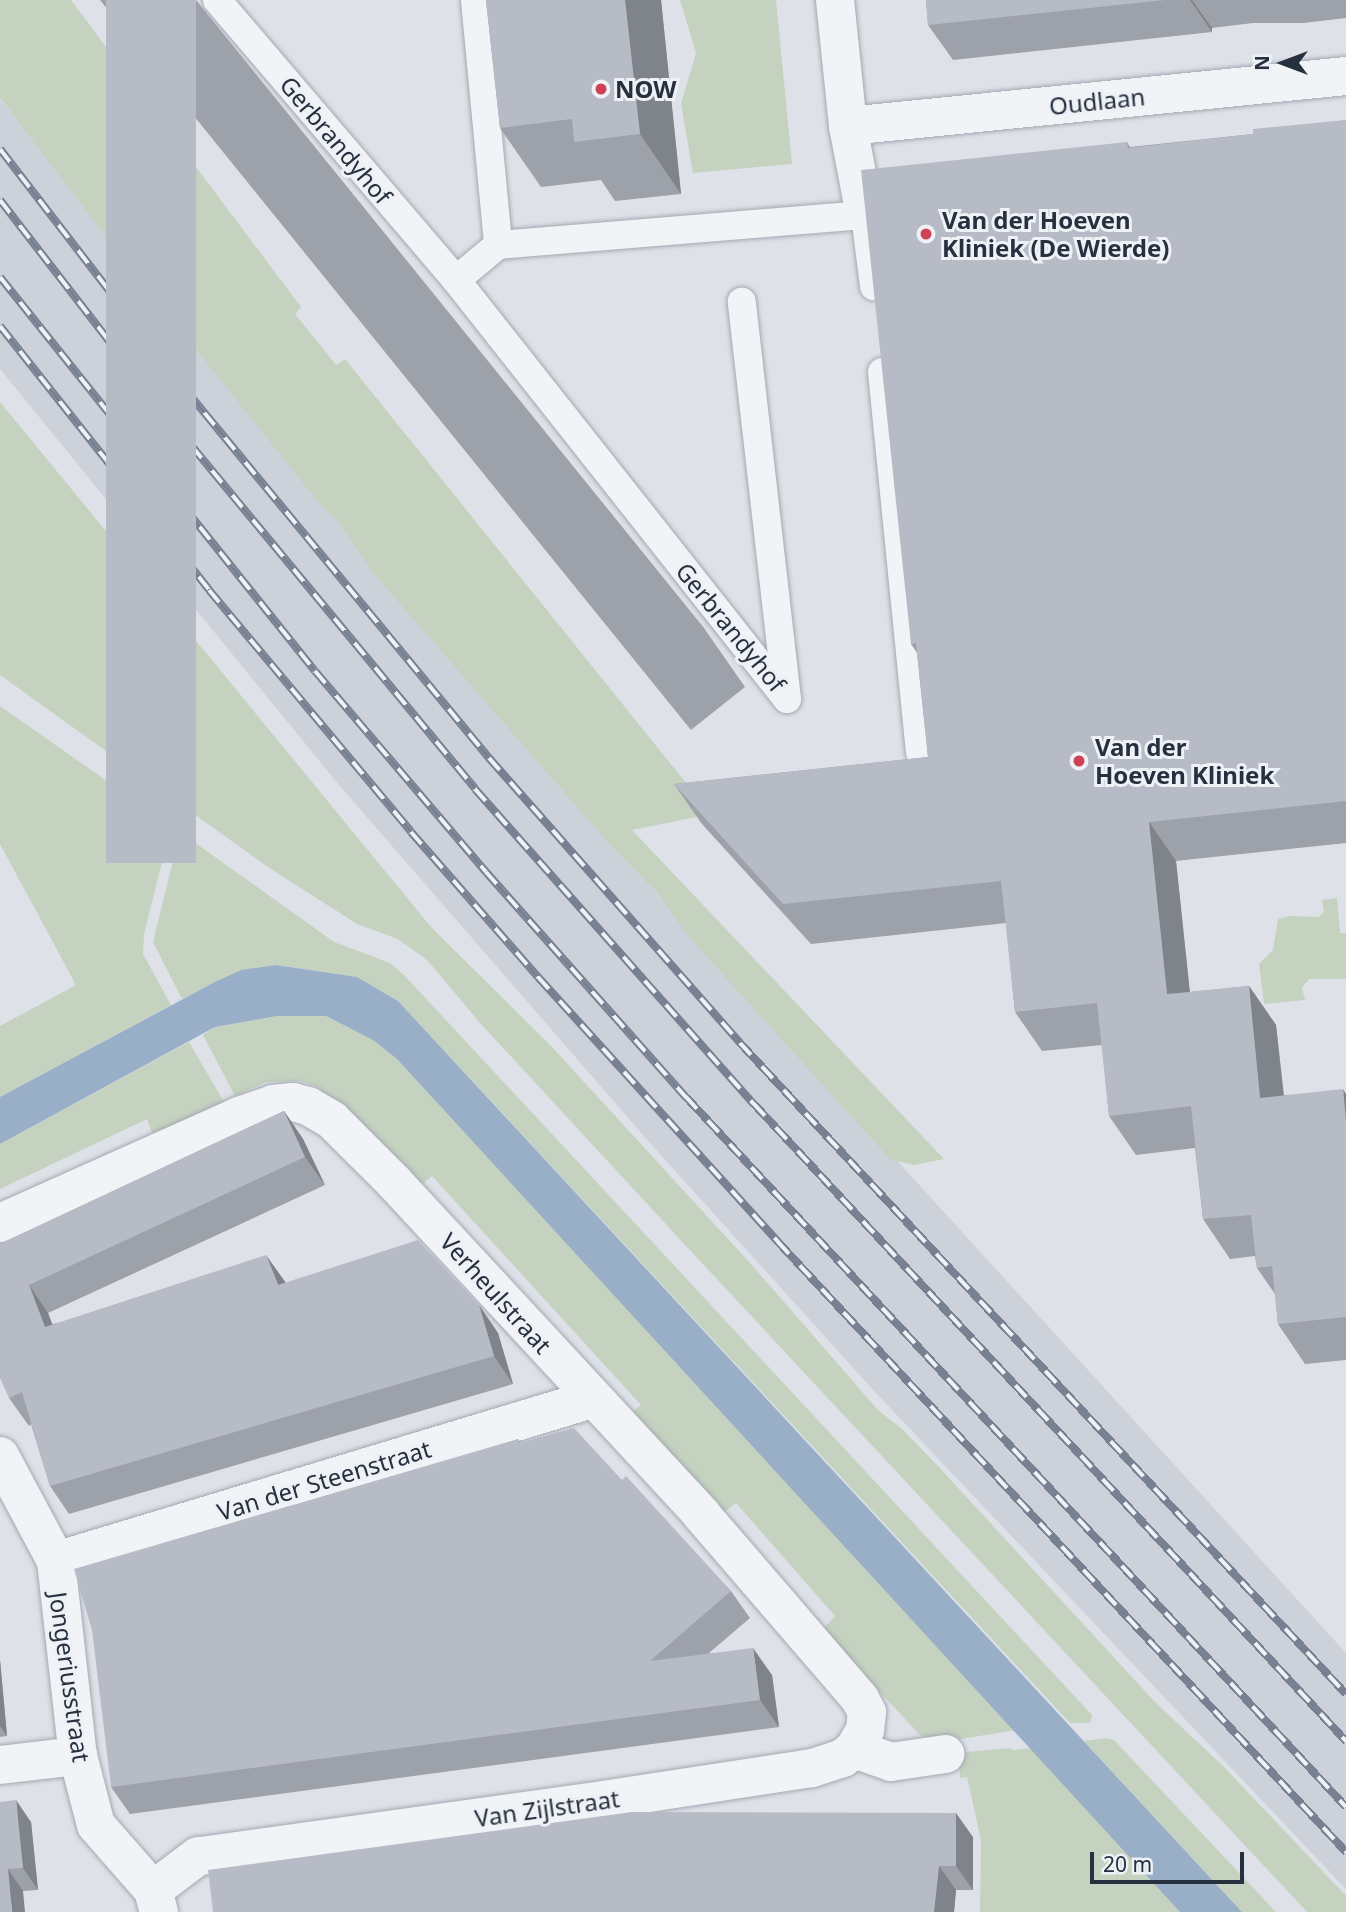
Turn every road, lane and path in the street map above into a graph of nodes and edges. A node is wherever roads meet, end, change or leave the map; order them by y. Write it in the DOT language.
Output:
graph roads {
  1 [pos="217,0"];
  2 [pos="475,0"];
  3 [pos="835,0"];
  4 [pos="1346,76"];
  5 [pos="848,126"];
  6 [pos="865,215"];
  7 [pos="498,245"];
  8 [pos="456,280"];
  9 [pos="742,302"];
  10 [pos="920,752"];
  11 [pos="0,1223"];
  12 [pos="592,1399"];
  13 [pos="0,1457"];
  14 [pos="56,1561"];
  15 [pos="854,1749"];
  16 [pos="945,1754"];
  17 [pos="78,1756"];
  18 [pos="0,1765"];
  19 [pos="156,1901"];
  1 -- 8 [label="lane, Gerbrandyhof"];
  2 -- 7 [label="lane"];
  3 -- 5 [label="street"];
  4 -- 5 [label="street, Oudlaan"];
  5 -- 6 [label="street"];
  6 -- 7 [label="lane"];
  6 -- 10 [label="lane"];
  7 -- 8 [label="lane"];
  8 -- 9 [label="lane, Gerbrandyhof"];
  11 -- 12 [label="street, Verheulstraat"];
  12 -- 14 [label="street, Van der Steenstraat"];
  12 -- 15 [label="street, Verheulstraat"];
  13 -- 14 [label="street, Jongeriusstraat"];
  14 -- 17 [label="street, Jongeriusstraat"];
  15 -- 16 [label="street"];
  15 -- 19 [label="street, Van Zijlstraat"];
  17 -- 18 [label="street"];
  17 -- 19 [label="street, Jongeriusstraat"];
}
